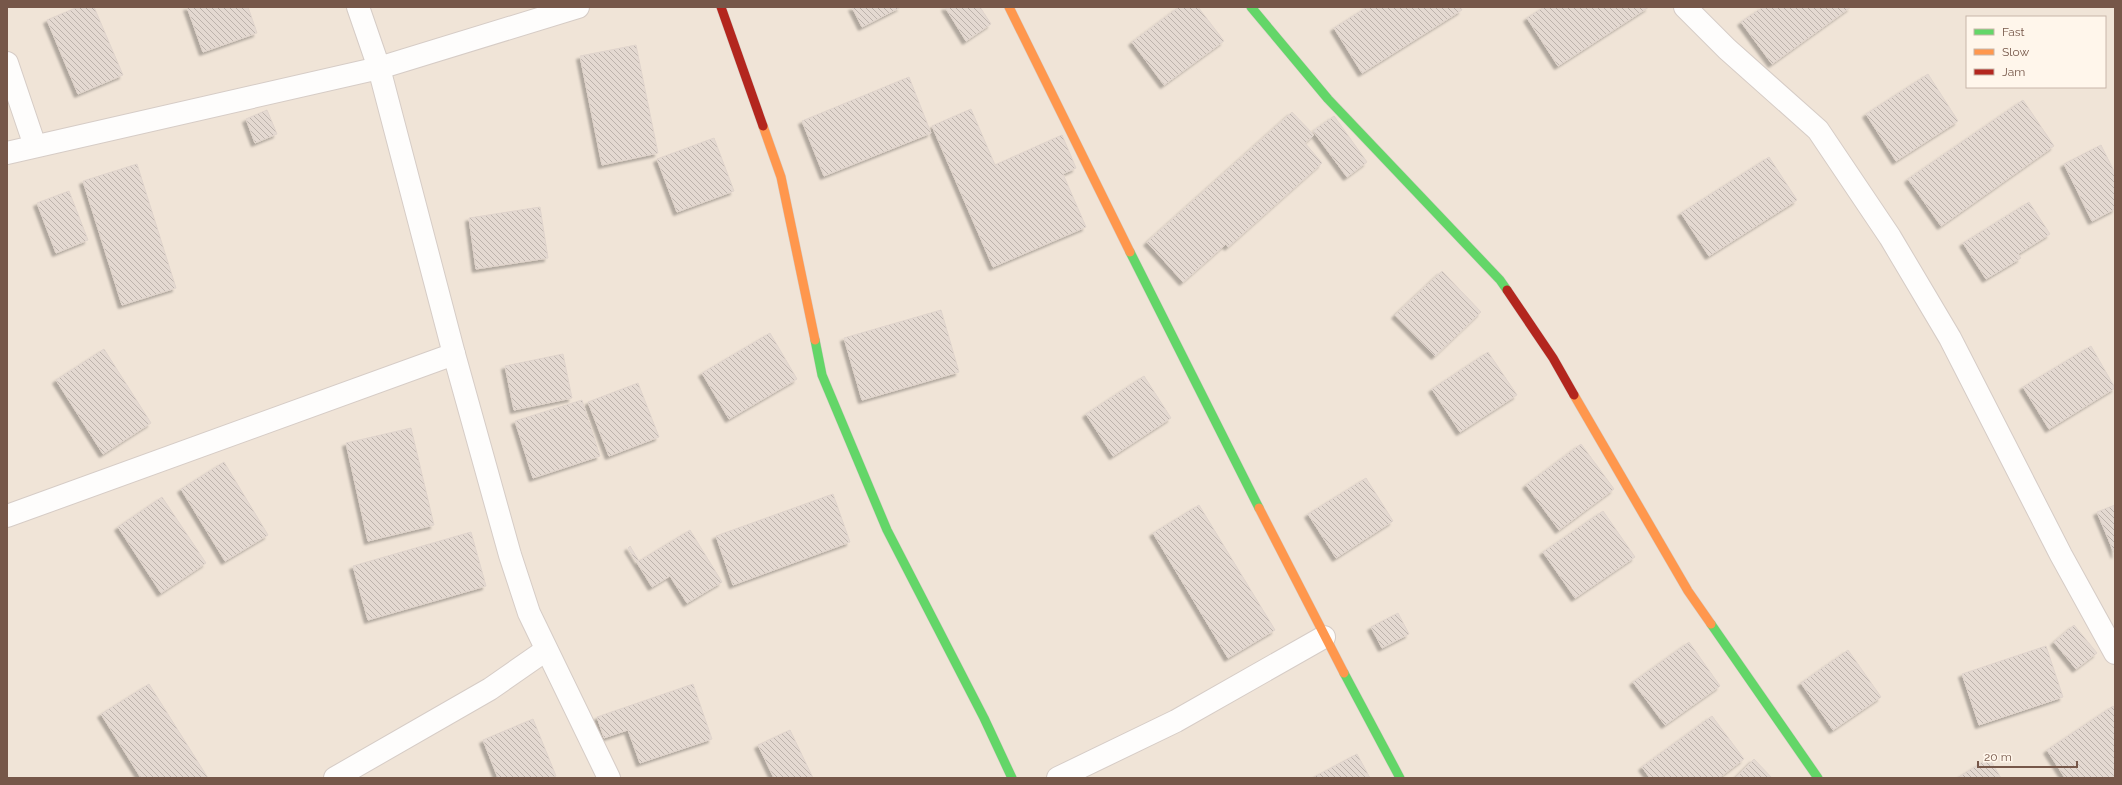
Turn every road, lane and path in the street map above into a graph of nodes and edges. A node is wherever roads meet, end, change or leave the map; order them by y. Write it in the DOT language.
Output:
graph roads {
  1 [pos="358,7"];
  2 [pos="578,7"];
  3 [pos="721,7"];
  4 [pos="1009,7"];
  5 [pos="1251,7"];
  6 [pos="1686,7"];
  7 [pos="7,63"];
  8 [pos="379,68"];
  9 [pos="35,146"];
  10 [pos="7,153"];
  11 [pos="454,354"];
  12 [pos="7,516"];
  13 [pos="1324,637"];
  14 [pos="546,650"];
  15 [pos="2115,653"];
  16 [pos="335,778"];
  17 [pos="609,778"];
  18 [pos="1012,778"];
  19 [pos="1058,778"];
  20 [pos="1400,778"];
  21 [pos="1818,778"];
  1 -- 8 [label="street"];
  2 -- 8 [label="street"];
  3 -- 18 [label="street"];
  4 -- 13 [label="street"];
  5 -- 21 [label="street"];
  6 -- 15 [label="street"];
  7 -- 9 [label="street"];
  8 -- 9 [label="street"];
  8 -- 11 [label="street"];
  9 -- 10 [label="street"];
  11 -- 12 [label="street"];
  11 -- 14 [label="street"];
  13 -- 19 [label="street"];
  13 -- 20 [label="street"];
  14 -- 16 [label="street"];
  14 -- 17 [label="street"];
}
